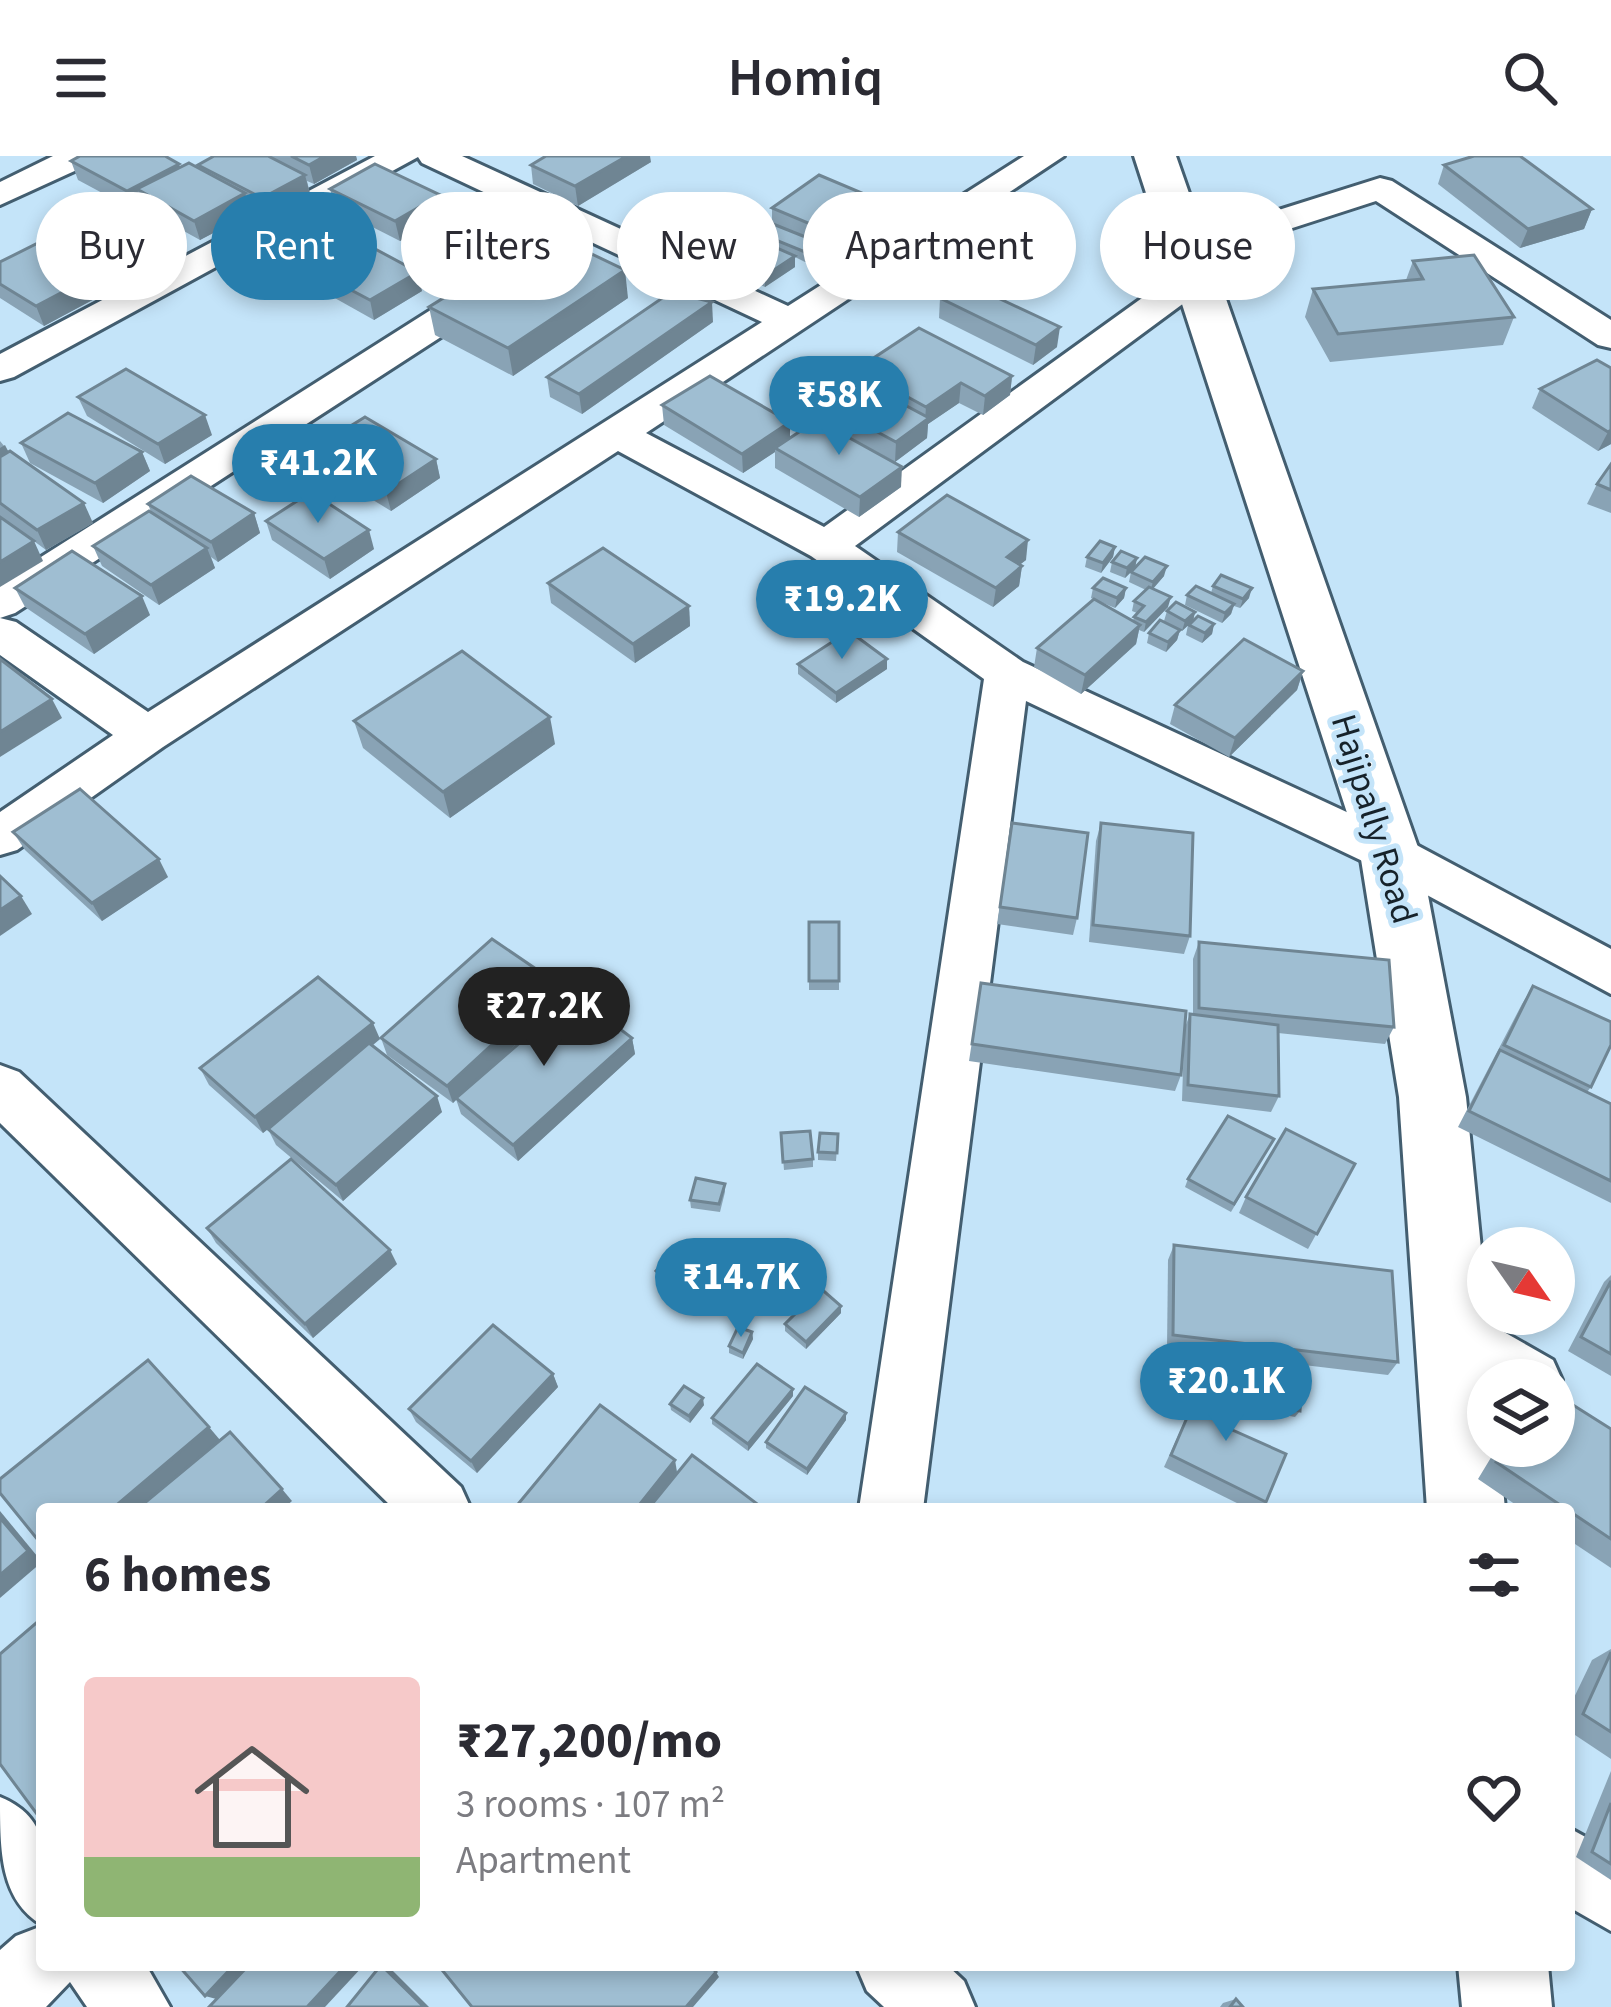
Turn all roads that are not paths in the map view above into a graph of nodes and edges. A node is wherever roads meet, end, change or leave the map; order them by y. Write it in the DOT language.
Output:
graph roads {
  1 [pos="80,156"];
  2 [pos="401,156"];
  3 [pos="434,156"];
  4 [pos="1047,156"];
  5 [pos="1155,156"];
  6 [pos="511,192"];
  7 [pos="1167,192"];
  8 [pos="0,195"];
  9 [pos="1295,222"];
  10 [pos="593,230"];
  11 [pos="472,300"];
  12 [pos="1144,300"];
  13 [pos="1202,300"];
  14 [pos="792,322"];
  15 [pos="1603,324"];
  16 [pos="0,370"];
  17 [pos="619,435"];
  18 [pos="826,546"];
  19 [pos="0,603"];
  20 [pos="0,633"];
  21 [pos="1007,673"];
  22 [pos="147,735"];
  23 [pos="0,837"];
  24 [pos="1390,853"];
  25 [pos="1611,973"];
  26 [pos="0,1088"];
  27 [pos="1453,1330"];
  28 [pos="1498,1359"];
  29 [pos="429,1503"];
  30 [pos="892,1503"];
  31 [pos="1466,1503"];
  32 [pos="0,1832"];
  33 [pos="1575,1868"];
  34 [pos="36,1881"];
  35 [pos="1611,1895"];
  36 [pos="36,1966"];
  37 [pos="105,1971"];
  38 [pos="899,1971"];
  39 [pos="1504,1971"];
  40 [pos="0,1998"];
  41 [pos="133,2007"];
  42 [pos="938,2007"];
  43 [pos="1507,2007"];
  1 -- 8 [label="street"];
  2 -- 16 [label="street"];
  3 -- 6 [label="street"];
  4 -- 14 [label="street"];
  5 -- 7 [label="street, Hajipally Road"];
  9 -- 15 [label="street"];
  10 -- 14 [label="street"];
  11 -- 19 [label="street"];
  12 -- 18 [label="street"];
  13 -- 24 [label="street, Hajipally Road"];
  14 -- 17 [label="street"];
  17 -- 18 [label="street"];
  17 -- 22 [label="street"];
  18 -- 21 [label="street"];
  20 -- 22 [label="street"];
  21 -- 24 [label="street"];
  21 -- 30 [label="street"];
  22 -- 23 [label="street"];
  24 -- 25 [label="street"];
  24 -- 27 [label="street, Hajipally Road"];
  26 -- 29 [label="street"];
  27 -- 28 [label="street"];
  27 -- 31 [label="street, Hajipally Road"];
  32 -- 34 [label="street"];
  33 -- 35 [label="street"];
  36 -- 40 [label="street"];
  37 -- 41 [label="street"];
  38 -- 42 [label="street"];
  39 -- 43 [label="street"];
}
